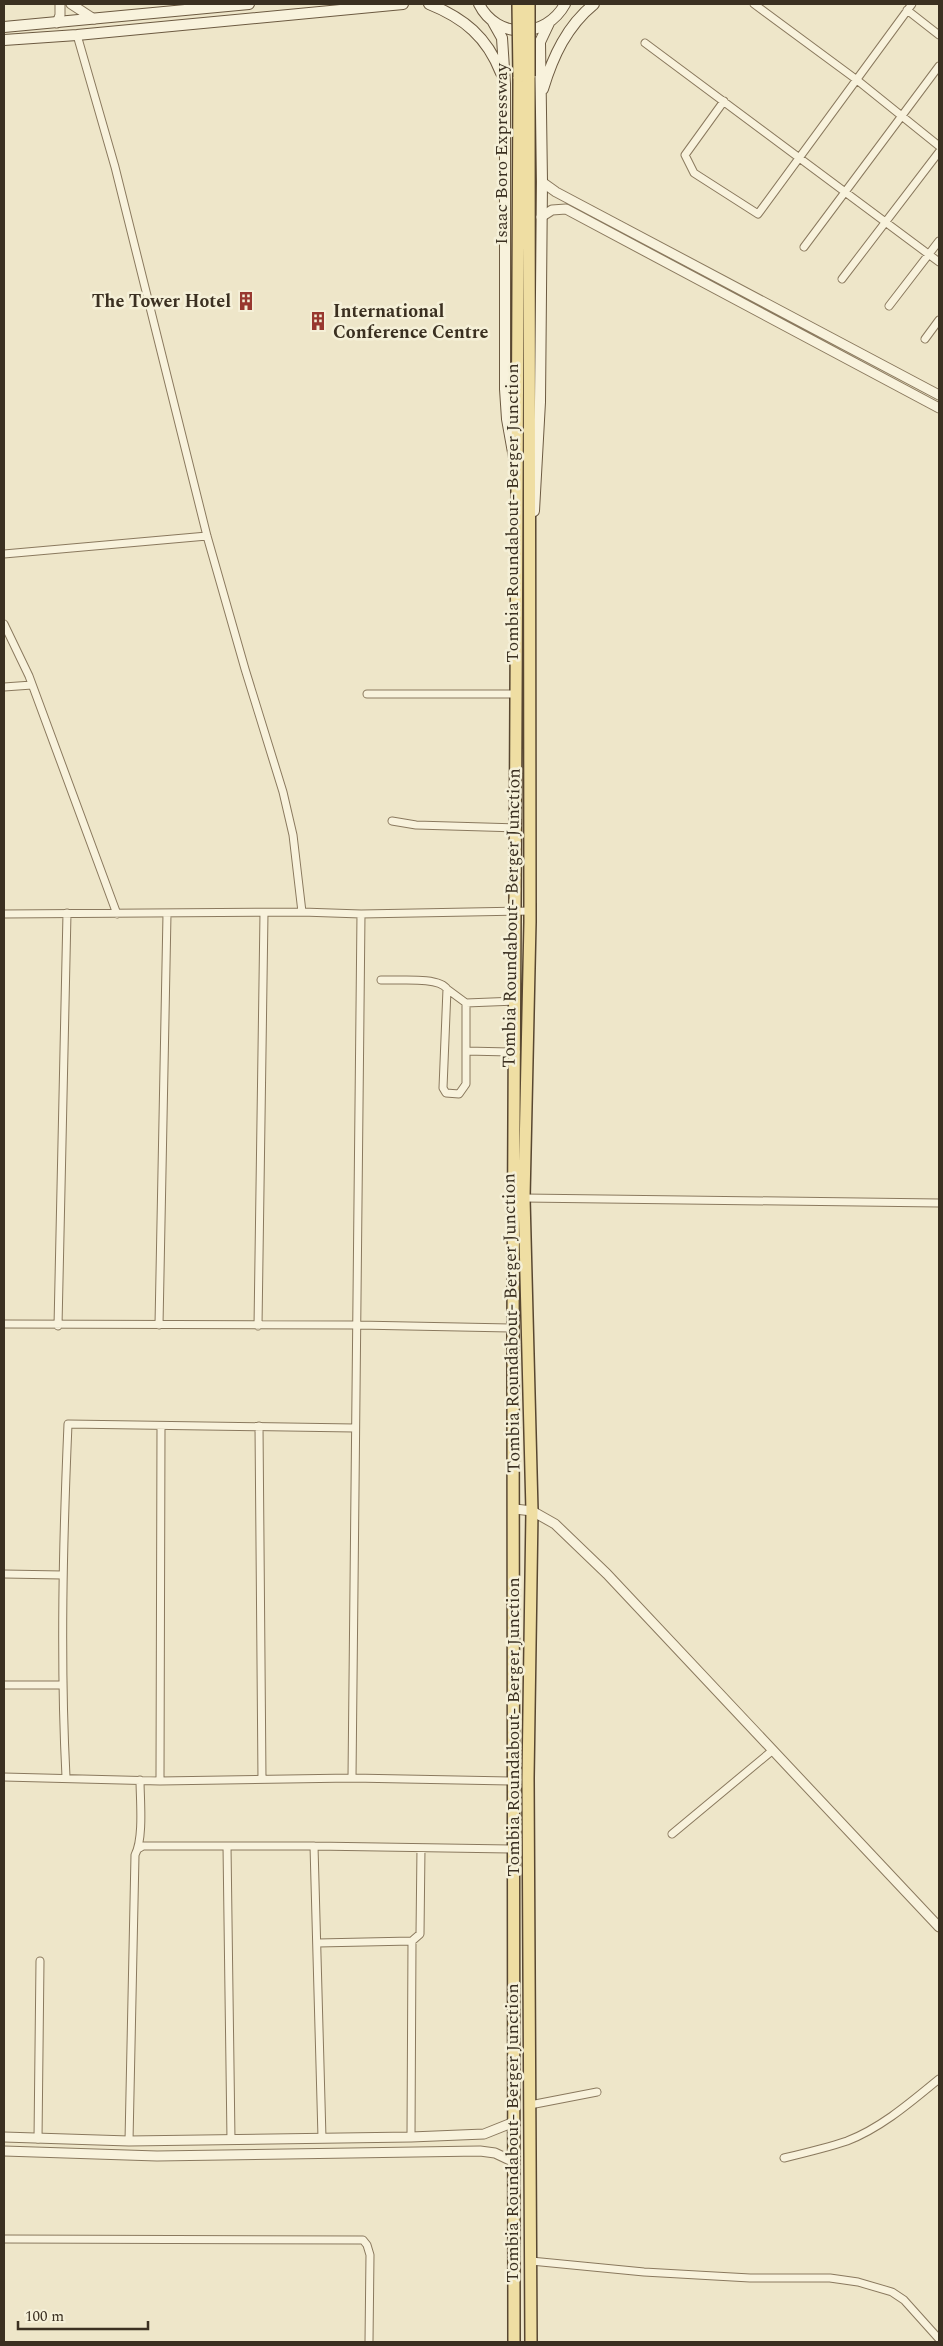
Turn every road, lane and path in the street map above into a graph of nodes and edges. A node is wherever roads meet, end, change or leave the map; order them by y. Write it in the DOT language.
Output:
graph roads {
  1 [pos="60,4"];
  2 [pos="72,4"];
  3 [pos="249,4"];
  4 [pos="403,4"];
  5 [pos="429,4"];
  6 [pos="470,4"];
  7 [pos="518,4"];
  8 [pos="529,4"];
  9 [pos="564,4"];
  10 [pos="594,4"];
  11 [pos="754,4"];
  12 [pos="912,4"];
  13 [pos="204,6"];
  14 [pos="481,8"];
  15 [pos="908,10"];
  16 [pos="94,19"];
  17 [pos="493,22"];
  18 [pos="57,23"];
  19 [pos="550,23"];
  20 [pos="4,27"];
  21 [pos="77,35"];
  22 [pos="939,35"];
  23 [pos="4,40"];
  24 [pos="645,43"];
  25 [pos="939,66"];
  26 [pos="524,77"];
  27 [pos="857,80"];
  28 [pos="505,84"];
  29 [pos="540,100"];
  30 [pos="724,101"];
  31 [pos="901,117"];
  32 [pos="939,146"];
  33 [pos="939,152"];
  34 [pos="800,157"];
  35 [pos="542,182"];
  36 [pos="845,192"];
  37 [pos="540,217"];
  38 [pos="886,222"];
  39 [pos="939,241"];
  40 [pos="804,247"];
  41 [pos="929,255"];
  42 [pos="939,262"];
  43 [pos="842,279"];
  44 [pos="523,304"];
  45 [pos="889,306"];
  46 [pos="939,320"];
  47 [pos="925,339"];
  48 [pos="939,395"];
  49 [pos="939,408"];
  50 [pos="517,467"];
  51 [pos="529,528"];
  52 [pos="207,536"];
  53 [pos="4,554"];
  54 [pos="4,624"];
  55 [pos="32,685"];
  56 [pos="4,687"];
  57 [pos="367,694"];
  58 [pos="516,694"];
  59 [pos="392,821"];
  60 [pos="515,828"];
  61 [pos="515,910"];
  62 [pos="302,912"];
  63 [pos="530,912"];
  64 [pos="67,913"];
  65 [pos="264,913"];
  66 [pos="4,914"];
  67 [pos="117,914"];
  68 [pos="167,914"];
  69 [pos="361,914"];
  70 [pos="380,980"];
  71 [pos="447,989"];
  72 [pos="515,1001"];
  73 [pos="466,1003"];
  74 [pos="466,1051"];
  75 [pos="516,1052"];
  76 [pos="524,1198"];
  77 [pos="939,1203"];
  78 [pos="4,1324"];
  79 [pos="159,1325"];
  80 [pos="358,1325"];
  81 [pos="58,1326"];
  82 [pos="258,1326"];
  83 [pos="513,1328"];
  84 [pos="259,1426"];
  85 [pos="161,1427"];
  86 [pos="354,1428"];
  87 [pos="514,1509"];
  88 [pos="532,1511"];
  89 [pos="4,1574"];
  90 [pos="62,1574"];
  91 [pos="4,1685"];
  92 [pos="62,1685"];
  93 [pos="773,1750"];
  94 [pos="4,1777"];
  95 [pos="66,1778"];
  96 [pos="352,1778"];
  97 [pos="262,1779"];
  98 [pos="140,1780"];
  99 [pos="514,1780"];
  100 [pos="160,1781"];
  101 [pos="672,1834"];
  102 [pos="227,1846"];
  103 [pos="314,1846"];
  104 [pos="421,1848"];
  105 [pos="138,1849"];
  106 [pos="513,1849"];
  107 [pos="939,1928"];
  108 [pos="412,1941"];
  109 [pos="318,1943"];
  110 [pos="40,1961"];
  111 [pos="939,2080"];
  112 [pos="597,2092"];
  113 [pos="530,2105"];
  114 [pos="514,2122"];
  115 [pos="4,2137"];
  116 [pos="411,2137"];
  117 [pos="322,2138"];
  118 [pos="38,2139"];
  119 [pos="231,2140"];
  120 [pos="129,2141"];
  121 [pos="174,2141"];
  122 [pos="4,2151"];
  123 [pos="174,2155"];
  124 [pos="784,2158"];
  125 [pos="514,2162"];
  126 [pos="4,2239"];
  127 [pos="531,2261"];
  128 [pos="939,2339"];
  129 [pos="369,2342"];
  130 [pos="514,2342"];
  131 [pos="531,2342"];
  1 -- 18 [label="street"];
  2 -- 16 [label="street"];
  3 -- 13 [label="main road"];
  4 -- 21 [label="main road"];
  5 -- 28 [label="main road"];
  6 -- 14 [label="main road"];
  7 -- 26 [label="main road, Isaac Boro Expressway, bridge"];
  8 -- 26 [label="main road, Isaac Boro Expressway, bridge"];
  9 -- 19 [label="main road"];
  10 -- 29 [label="main road"];
  11 -- 27 [label="street"];
  12 -- 15 [label="street"];
  13 -- 16 [label="main road"];
  14 -- 17 [label="main road"];
  15 -- 22 [label="street"];
  15 -- 27 [label="street"];
  16 -- 18 [label="main road"];
  17 -- 19 [label="main road"];
  17 -- 28 [label="main road"];
  18 -- 20 [label="main road"];
  19 -- 29 [label="main road"];
  21 -- 23 [label="main road"];
  21 -- 52 [label="street"];
  24 -- 30 [label="street"];
  25 -- 31 [label="street"];
  26 -- 44 [label="main road, Isaac Boro Expressway"];
  27 -- 31 [label="street"];
  27 -- 34 [label="street"];
  28 -- 50 [label="main road"];
  29 -- 35 [label="main road"];
  30 -- 34 [label="street"];
  30 -- 34 [label="street"];
  31 -- 32 [label="street"];
  31 -- 36 [label="street"];
  33 -- 38 [label="street"];
  34 -- 36 [label="street"];
  35 -- 37 [label="main road"];
  35 -- 48 [label="street"];
  36 -- 38 [label="street"];
  36 -- 40 [label="street"];
  37 -- 49 [label="street"];
  37 -- 51 [label="main road"];
  38 -- 41 [label="street"];
  38 -- 43 [label="street"];
  39 -- 41 [label="street"];
  41 -- 42 [label="street"];
  41 -- 45 [label="street"];
  44 -- 50 [label="main road, Tombia Roundabout- Berger Junction"];
  44 -- 51 [label="main road, Tombia Roundabout- Berger Junction"];
  46 -- 47 [label="street"];
  50 -- 58 [label="main road, Tombia Roundabout- Berger Junction"];
  51 -- 63 [label="main road, Tombia Roundabout- Berger Junction"];
  52 -- 53 [label="street"];
  52 -- 62 [label="street"];
  54 -- 55 [label="street"];
  55 -- 56 [label="street"];
  55 -- 67 [label="street"];
  57 -- 58 [label="street"];
  58 -- 60 [label="main road, Tombia Roundabout- Berger Junction"];
  59 -- 60 [label="street"];
  60 -- 61 [label="main road, Tombia Roundabout- Berger Junction"];
  61 -- 63 [label="street"];
  61 -- 69 [label="street"];
  61 -- 72 [label="main road, Tombia Roundabout- Berger Junction"];
  62 -- 65 [label="street"];
  62 -- 69 [label="street"];
  63 -- 76 [label="main road, Tombia Roundabout- Berger Junction"];
  64 -- 66 [label="street"];
  64 -- 67 [label="street"];
  64 -- 81 [label="street"];
  65 -- 68 [label="street"];
  65 -- 82 [label="street"];
  67 -- 68 [label="street"];
  68 -- 79 [label="street"];
  69 -- 80 [label="street"];
  70 -- 71 [label="street"];
  71 -- 73 [label="street"];
  71 -- 74 [label="street"];
  72 -- 73 [label="street"];
  72 -- 75 [label="main road, Tombia Roundabout- Berger Junction"];
  73 -- 74 [label="street"];
  74 -- 75 [label="street"];
  75 -- 83 [label="main road, Tombia Roundabout- Berger Junction"];
  76 -- 77 [label="street"];
  76 -- 88 [label="main road, Tombia Roundabout- Berger Junction"];
  78 -- 81 [label="street"];
  79 -- 81 [label="street"];
  79 -- 82 [label="street"];
  80 -- 82 [label="street"];
  80 -- 83 [label="street"];
  80 -- 86 [label="street"];
  83 -- 87 [label="main road, Tombia Roundabout- Berger Junction"];
  84 -- 85 [label="street"];
  84 -- 86 [label="street"];
  84 -- 97 [label="street"];
  85 -- 90 [label="street"];
  85 -- 100 [label="street"];
  86 -- 96 [label="street"];
  87 -- 88 [label="street"];
  87 -- 99 [label="main road, Tombia Roundabout- Berger Junction"];
  88 -- 93 [label="street"];
  88 -- 113 [label="main road, Tombia Roundabout- Berger Junction"];
  89 -- 90 [label="street"];
  90 -- 92 [label="street"];
  91 -- 92 [label="street"];
  92 -- 95 [label="street"];
  93 -- 101 [label="street"];
  93 -- 107 [label="street"];
  94 -- 95 [label="street"];
  95 -- 98 [label="street"];
  96 -- 97 [label="street"];
  96 -- 99 [label="street"];
  97 -- 100 [label="street"];
  98 -- 100 [label="street"];
  98 -- 105 [label="street"];
  99 -- 106 [label="main road, Tombia Roundabout- Berger Junction"];
  102 -- 103 [label="street"];
  102 -- 105 [label="street"];
  102 -- 119 [label="street"];
  103 -- 104 [label="street"];
  103 -- 109 [label="street"];
  104 -- 106 [label="street"];
  104 -- 108 [label="street"];
  105 -- 120 [label="street"];
  106 -- 114 [label="main road, Tombia Roundabout- Berger Junction"];
  108 -- 109 [label="street"];
  108 -- 116 [label="street"];
  109 -- 117 [label="street"];
  110 -- 118 [label="street"];
  111 -- 124 [label="street"];
  112 -- 113 [label="street"];
  113 -- 127 [label="main road, Tombia Roundabout- Berger Junction"];
  114 -- 116 [label="street"];
  114 -- 125 [label="main road, Tombia Roundabout- Berger Junction"];
  115 -- 118 [label="street"];
  116 -- 117 [label="street"];
  117 -- 119 [label="street"];
  118 -- 120 [label="street"];
  119 -- 121 [label="street"];
  120 -- 121 [label="street"];
  121 -- 123 [label="street"];
  122 -- 123 [label="street"];
  123 -- 125 [label="street"];
  125 -- 130 [label="main road, Tombia Roundabout- Berger Junction"];
  126 -- 129 [label="street"];
  127 -- 128 [label="street"];
  127 -- 131 [label="main road, Tombia Roundabout- Berger Junction"];
}
